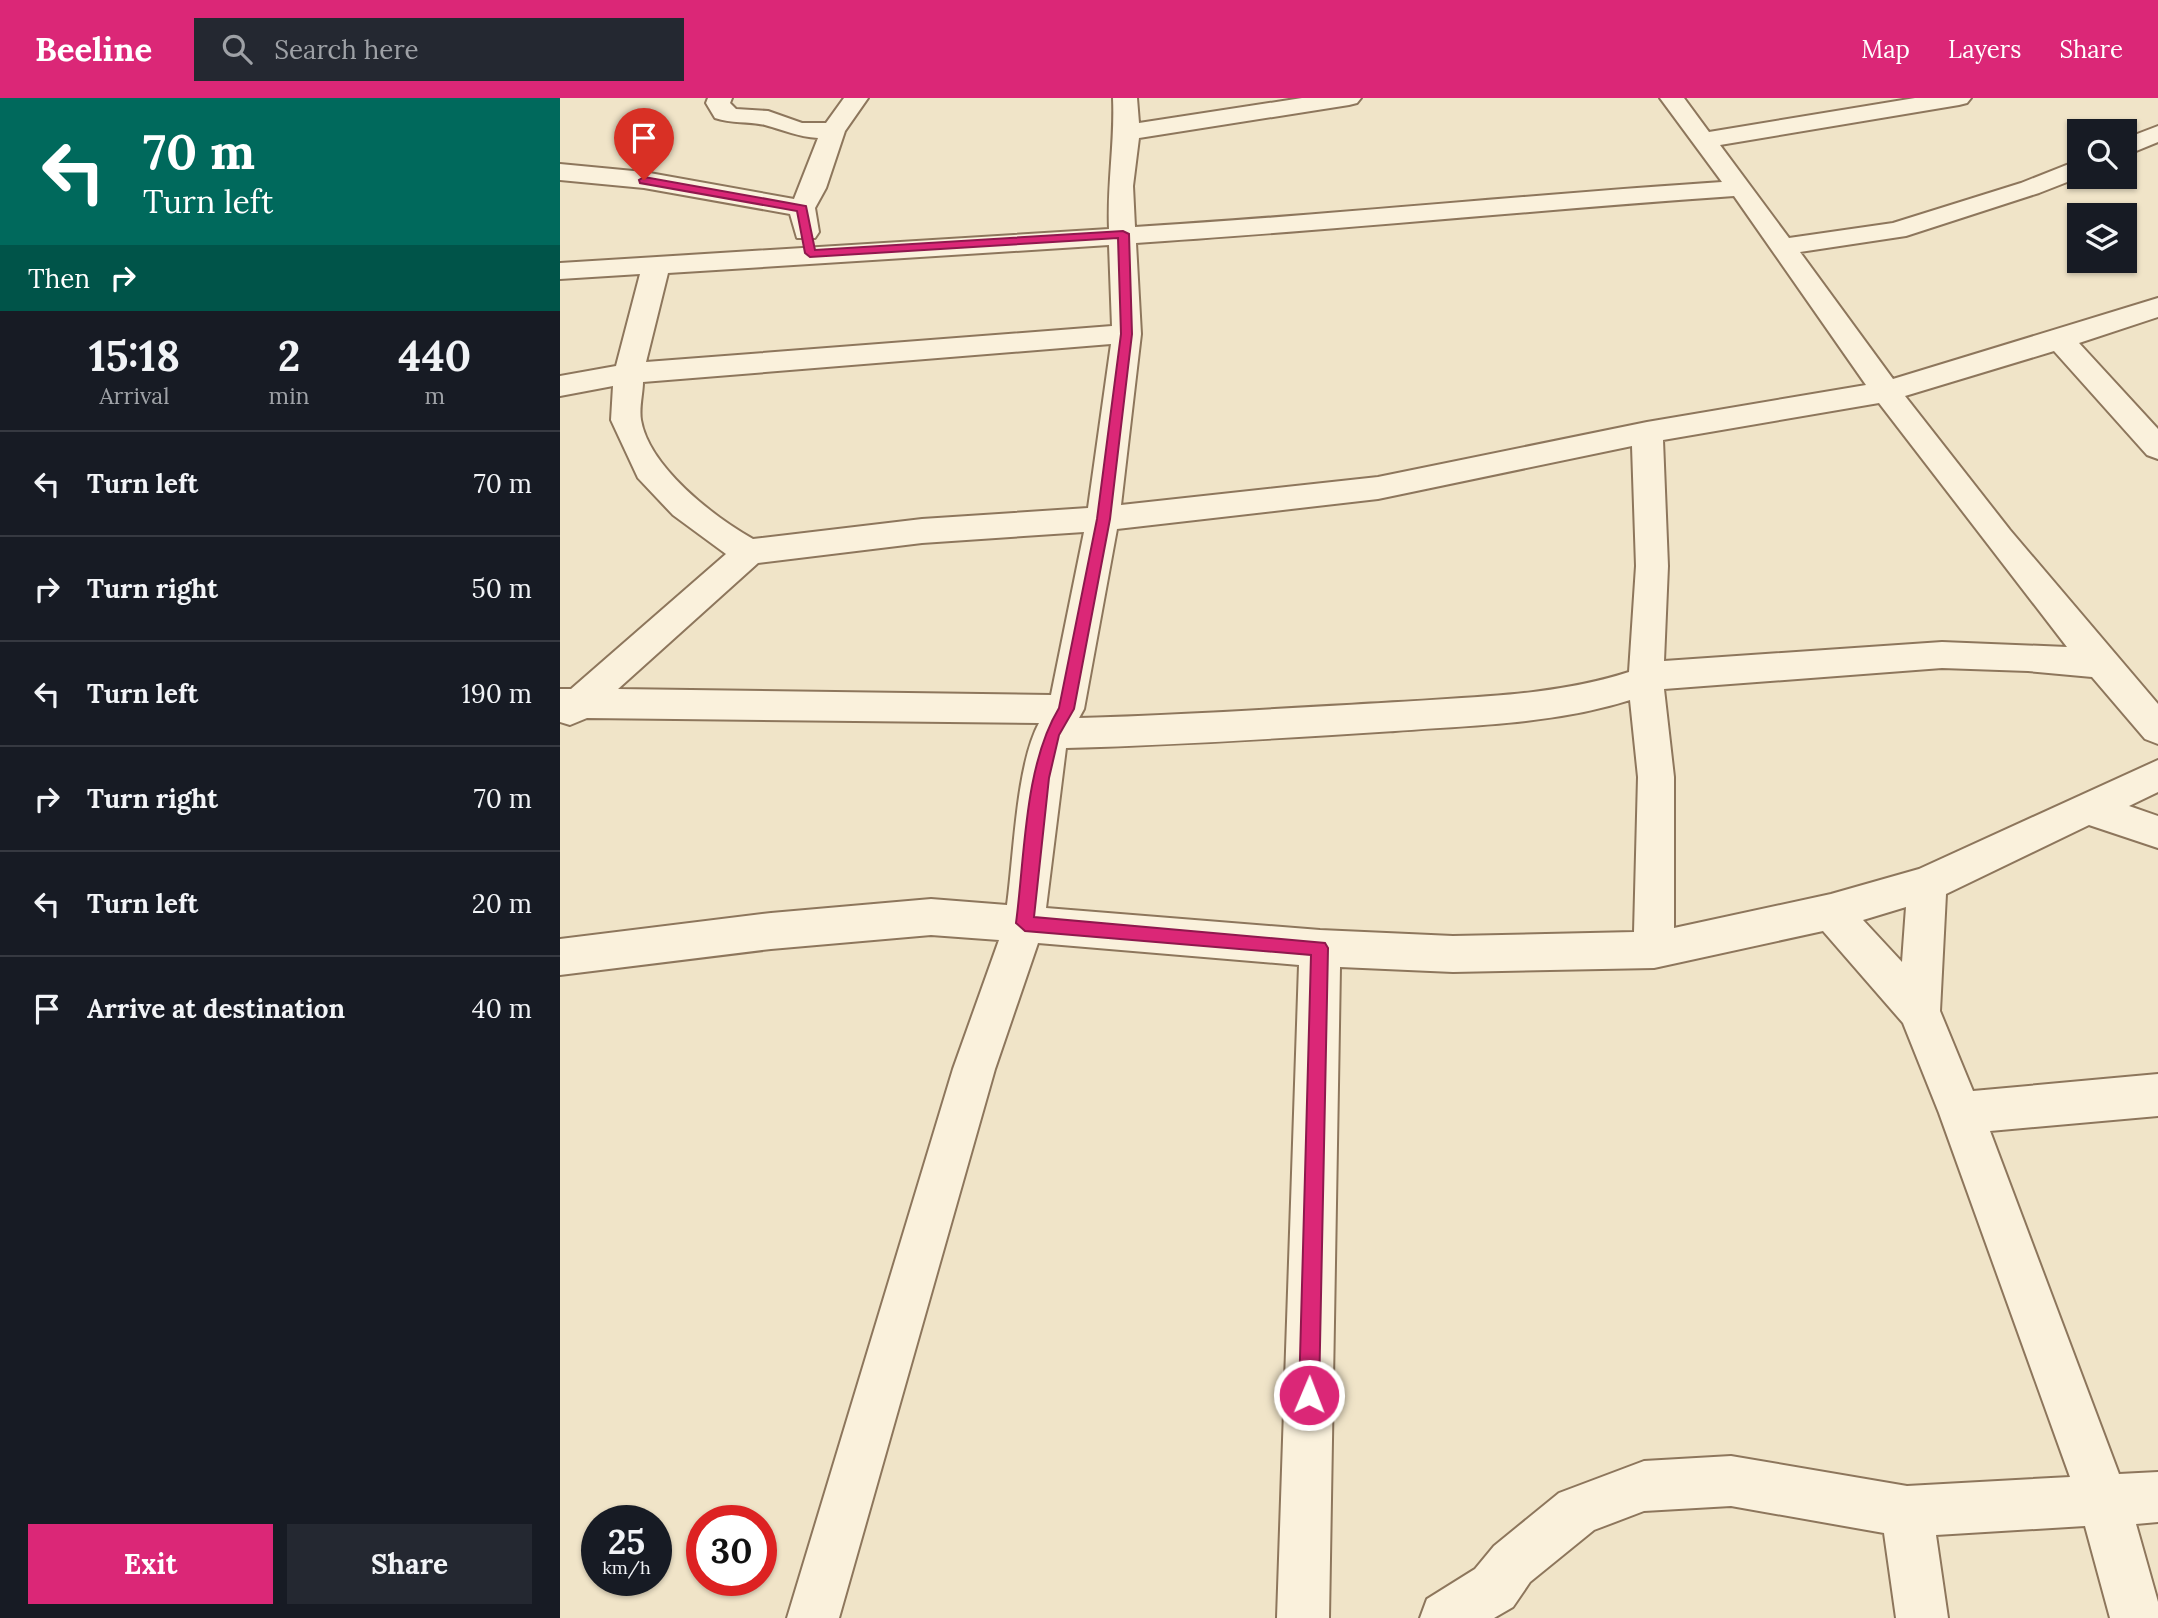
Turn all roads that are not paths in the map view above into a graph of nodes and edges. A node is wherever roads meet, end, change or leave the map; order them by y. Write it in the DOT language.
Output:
graph roads {
  1 [pos="720,98"];
  2 [pos="856,98"];
  3 [pos="1349,98"];
  4 [pos="1672,98"];
  5 [pos="1959,98"];
  6 [pos="1126,115"];
  7 [pos="832,131"];
  8 [pos="2158,132"];
  9 [pos="1705,140"];
  10 [pos="2137,142"];
  11 [pos="560,172"];
  12 [pos="2067,174"];
  13 [pos="1741,188"];
  14 [pos="802,208"];
  15 [pos="1123,234"];
  16 [pos="1782,247"];
  17 [pos="810,253"];
  18 [pos="656,265"];
  19 [pos="560,271"];
  20 [pos="2158,307"];
  21 [pos="1126,334"];
  22 [pos="2060,340"];
  23 [pos="629,373"];
  24 [pos="560,386"];
  25 [pos="1884,392"];
  26 [pos="1647,432"];
  27 [pos="2158,448"];
  28 [pos="1103,519"];
  29 [pos="749,552"];
  30 [pos="2100,664"];
  31 [pos="1646,681"];
  32 [pos="566,708"];
  33 [pos="1059,722"];
  34 [pos="2158,729"];
  35 [pos="2158,775"];
  36 [pos="2088,809"];
  37 [pos="2158,832"];
  38 [pos="1927,884"];
  39 [pos="1831,912"];
  40 [pos="1025,923"];
  41 [pos="1320,948"];
  42 [pos="1654,950"];
  43 [pos="560,957"];
  44 [pos="1919,1011"];
  45 [pos="2158,1095"];
  46 [pos="1961,1113"];
  47 [pos="2158,1497"];
  48 [pos="2103,1498"];
  49 [pos="1907,1511"];
  50 [pos="813,1618"];
  51 [pos="1303,1618"];
  52 [pos="1446,1618"];
  53 [pos="1922,1618"];
  54 [pos="2136,1618"];
  1 -- 7 [label="street"];
  2 -- 7 [label="street"];
  3 -- 6 [label="street"];
  4 -- 9 [label="street"];
  5 -- 9 [label="street"];
  6 -- 15 [label="street"];
  7 -- 14 [label="street"];
  8 -- 10 [label="street"];
  9 -- 13 [label="street"];
  11 -- 14 [label="street"];
  12 -- 16 [label="street"];
  13 -- 15 [label="street"];
  13 -- 16 [label="street"];
  14 -- 17 [label="street"];
  15 -- 17 [label="street"];
  15 -- 21 [label="street"];
  16 -- 25 [label="street"];
  17 -- 18 [label="street"];
  18 -- 19 [label="street"];
  18 -- 23 [label="street"];
  20 -- 22 [label="street"];
  21 -- 23 [label="street"];
  21 -- 28 [label="street"];
  22 -- 25 [label="street"];
  22 -- 27 [label="street"];
  23 -- 24 [label="street"];
  23 -- 29 [label="street"];
  25 -- 26 [label="street"];
  25 -- 30 [label="street"];
  26 -- 28 [label="street"];
  26 -- 31 [label="street"];
  28 -- 29 [label="street"];
  28 -- 33 [label="street"];
  29 -- 32 [label="street"];
  30 -- 31 [label="street"];
  30 -- 34 [label="street"];
  31 -- 33 [label="street"];
  31 -- 42 [label="street"];
  32 -- 33 [label="street"];
  33 -- 40 [label="street"];
  35 -- 36 [label="street"];
  36 -- 37 [label="street"];
  36 -- 38 [label="street"];
  38 -- 39 [label="street"];
  38 -- 44 [label="street"];
  39 -- 42 [label="street"];
  39 -- 44 [label="street"];
  40 -- 41 [label="street"];
  40 -- 43 [label="street"];
  40 -- 50 [label="street"];
  41 -- 42 [label="street"];
  41 -- 51 [label="street"];
  44 -- 46 [label="street"];
  45 -- 46 [label="street"];
  46 -- 48 [label="street"];
  47 -- 48 [label="street"];
  48 -- 49 [label="street"];
  48 -- 54 [label="street"];
  49 -- 52 [label="street"];
  49 -- 53 [label="street"];
}
